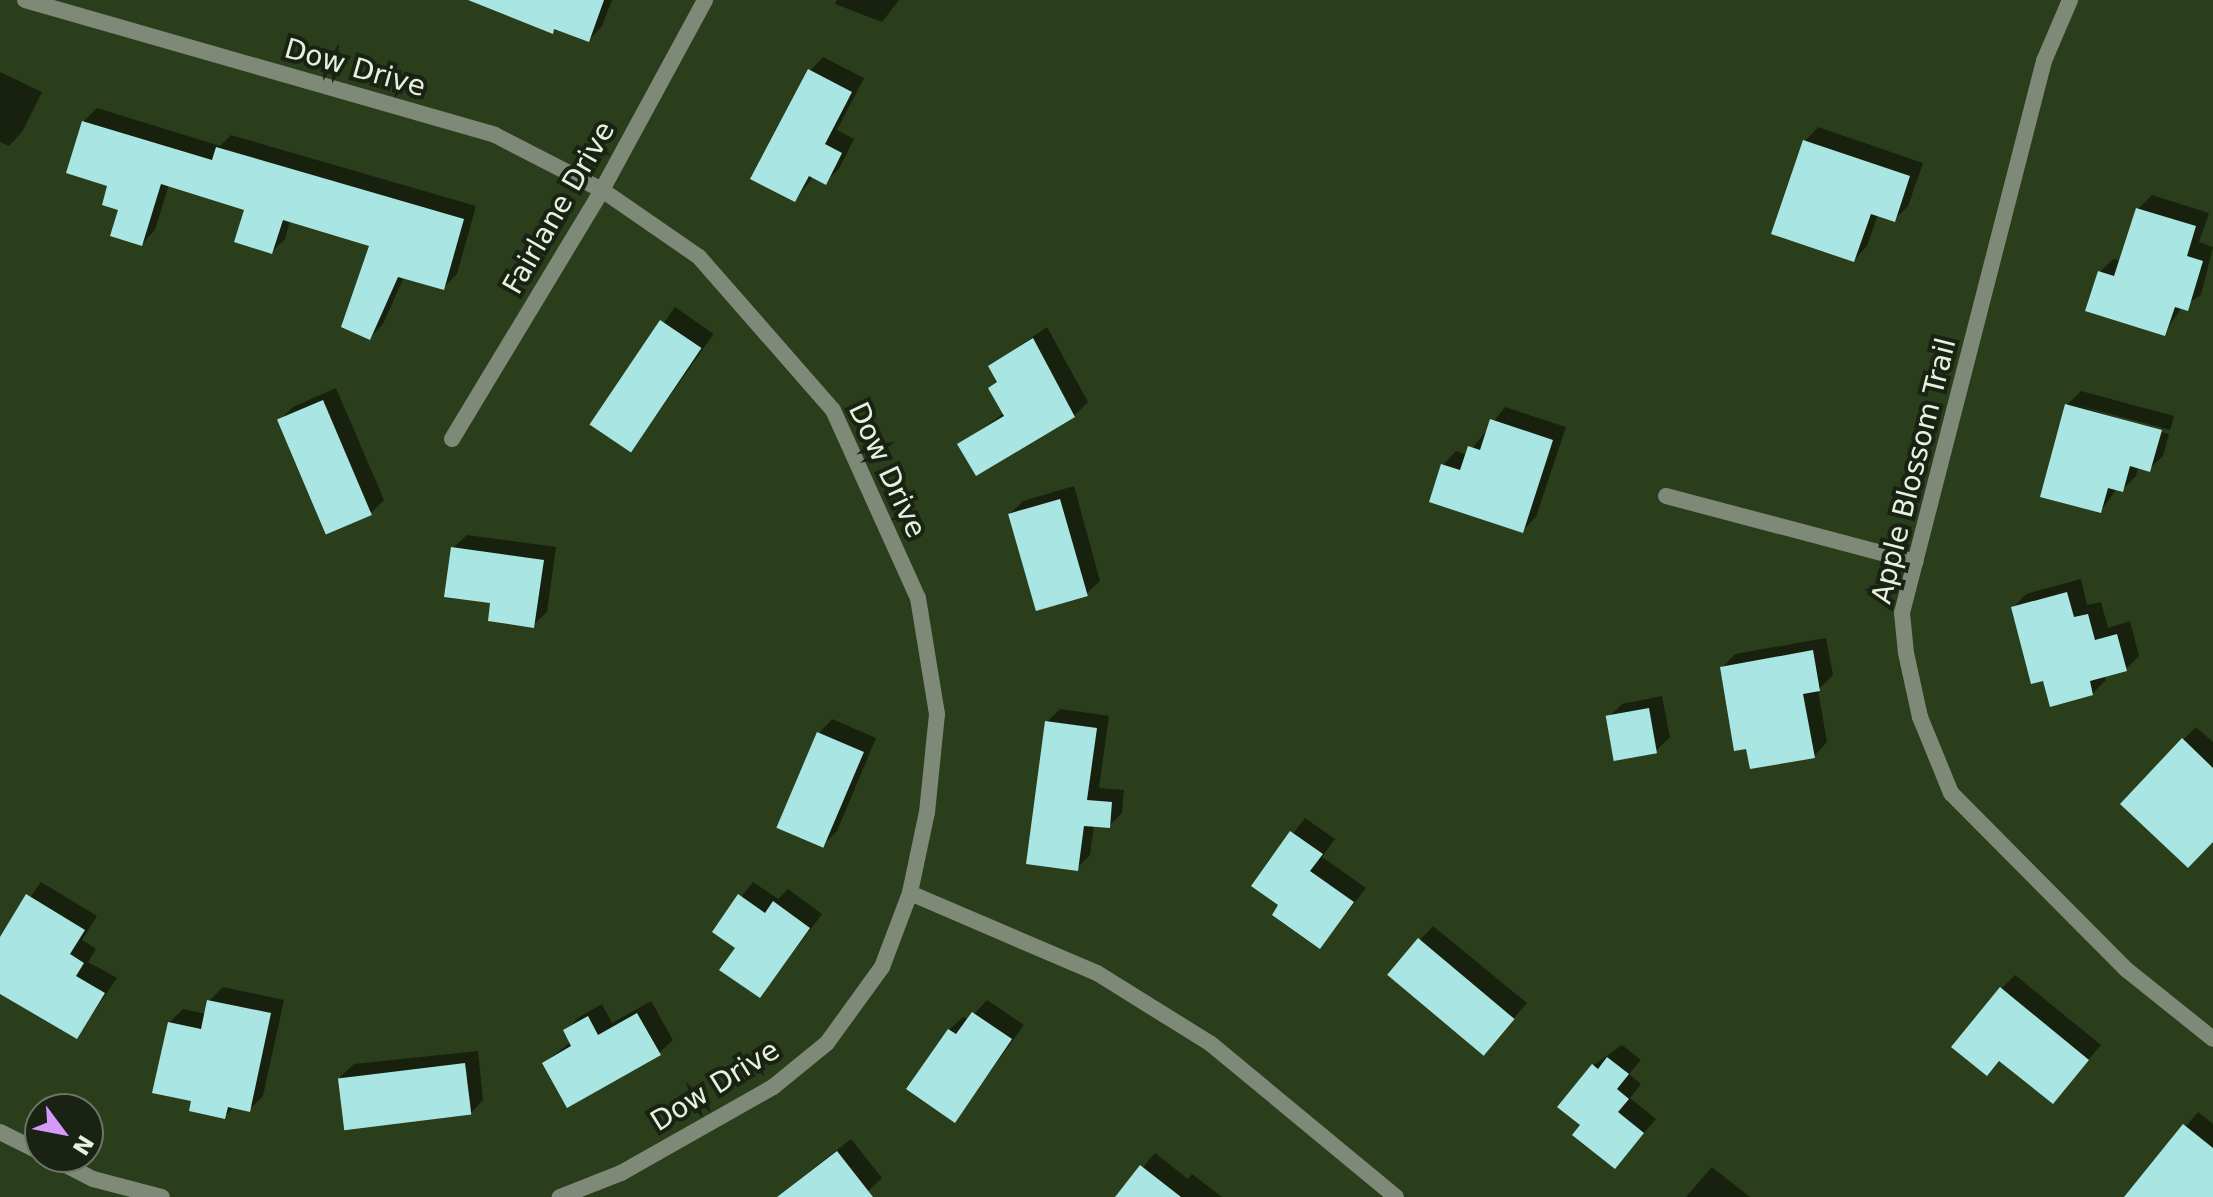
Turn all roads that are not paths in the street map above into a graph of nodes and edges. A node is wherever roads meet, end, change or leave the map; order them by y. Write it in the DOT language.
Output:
graph roads {
  1 [pos="25,0"];
  2 [pos="705,0"];
  3 [pos="2070,0"];
  4 [pos="602,190"];
  5 [pos="452,439"];
  6 [pos="1666,496"];
  7 [pos="1915,562"];
  8 [pos="910,893"];
  9 [pos="2213,1039"];
  10 [pos="0,1132"];
  11 [pos="24,1144"];
  12 [pos="81,1173"];
  13 [pos="162,1197"];
  14 [pos="560,1197"];
  15 [pos="1396,1197"];
  1 -- 4 [label="street, Dow Drive"];
  2 -- 4 [label="street, Fairlane Drive"];
  3 -- 7 [label="street, Apple Blossom Trail"];
  4 -- 5 [label="street, Fairlane Drive"];
  4 -- 8 [label="street, Dow Drive"];
  6 -- 7 [label="street"];
  7 -- 9 [label="street, Apple Blossom Trail"];
  8 -- 14 [label="street, Dow Drive"];
  8 -- 15 [label="street"];
  10 -- 11 [label="street"];
  12 -- 13 [label="street"];
}
